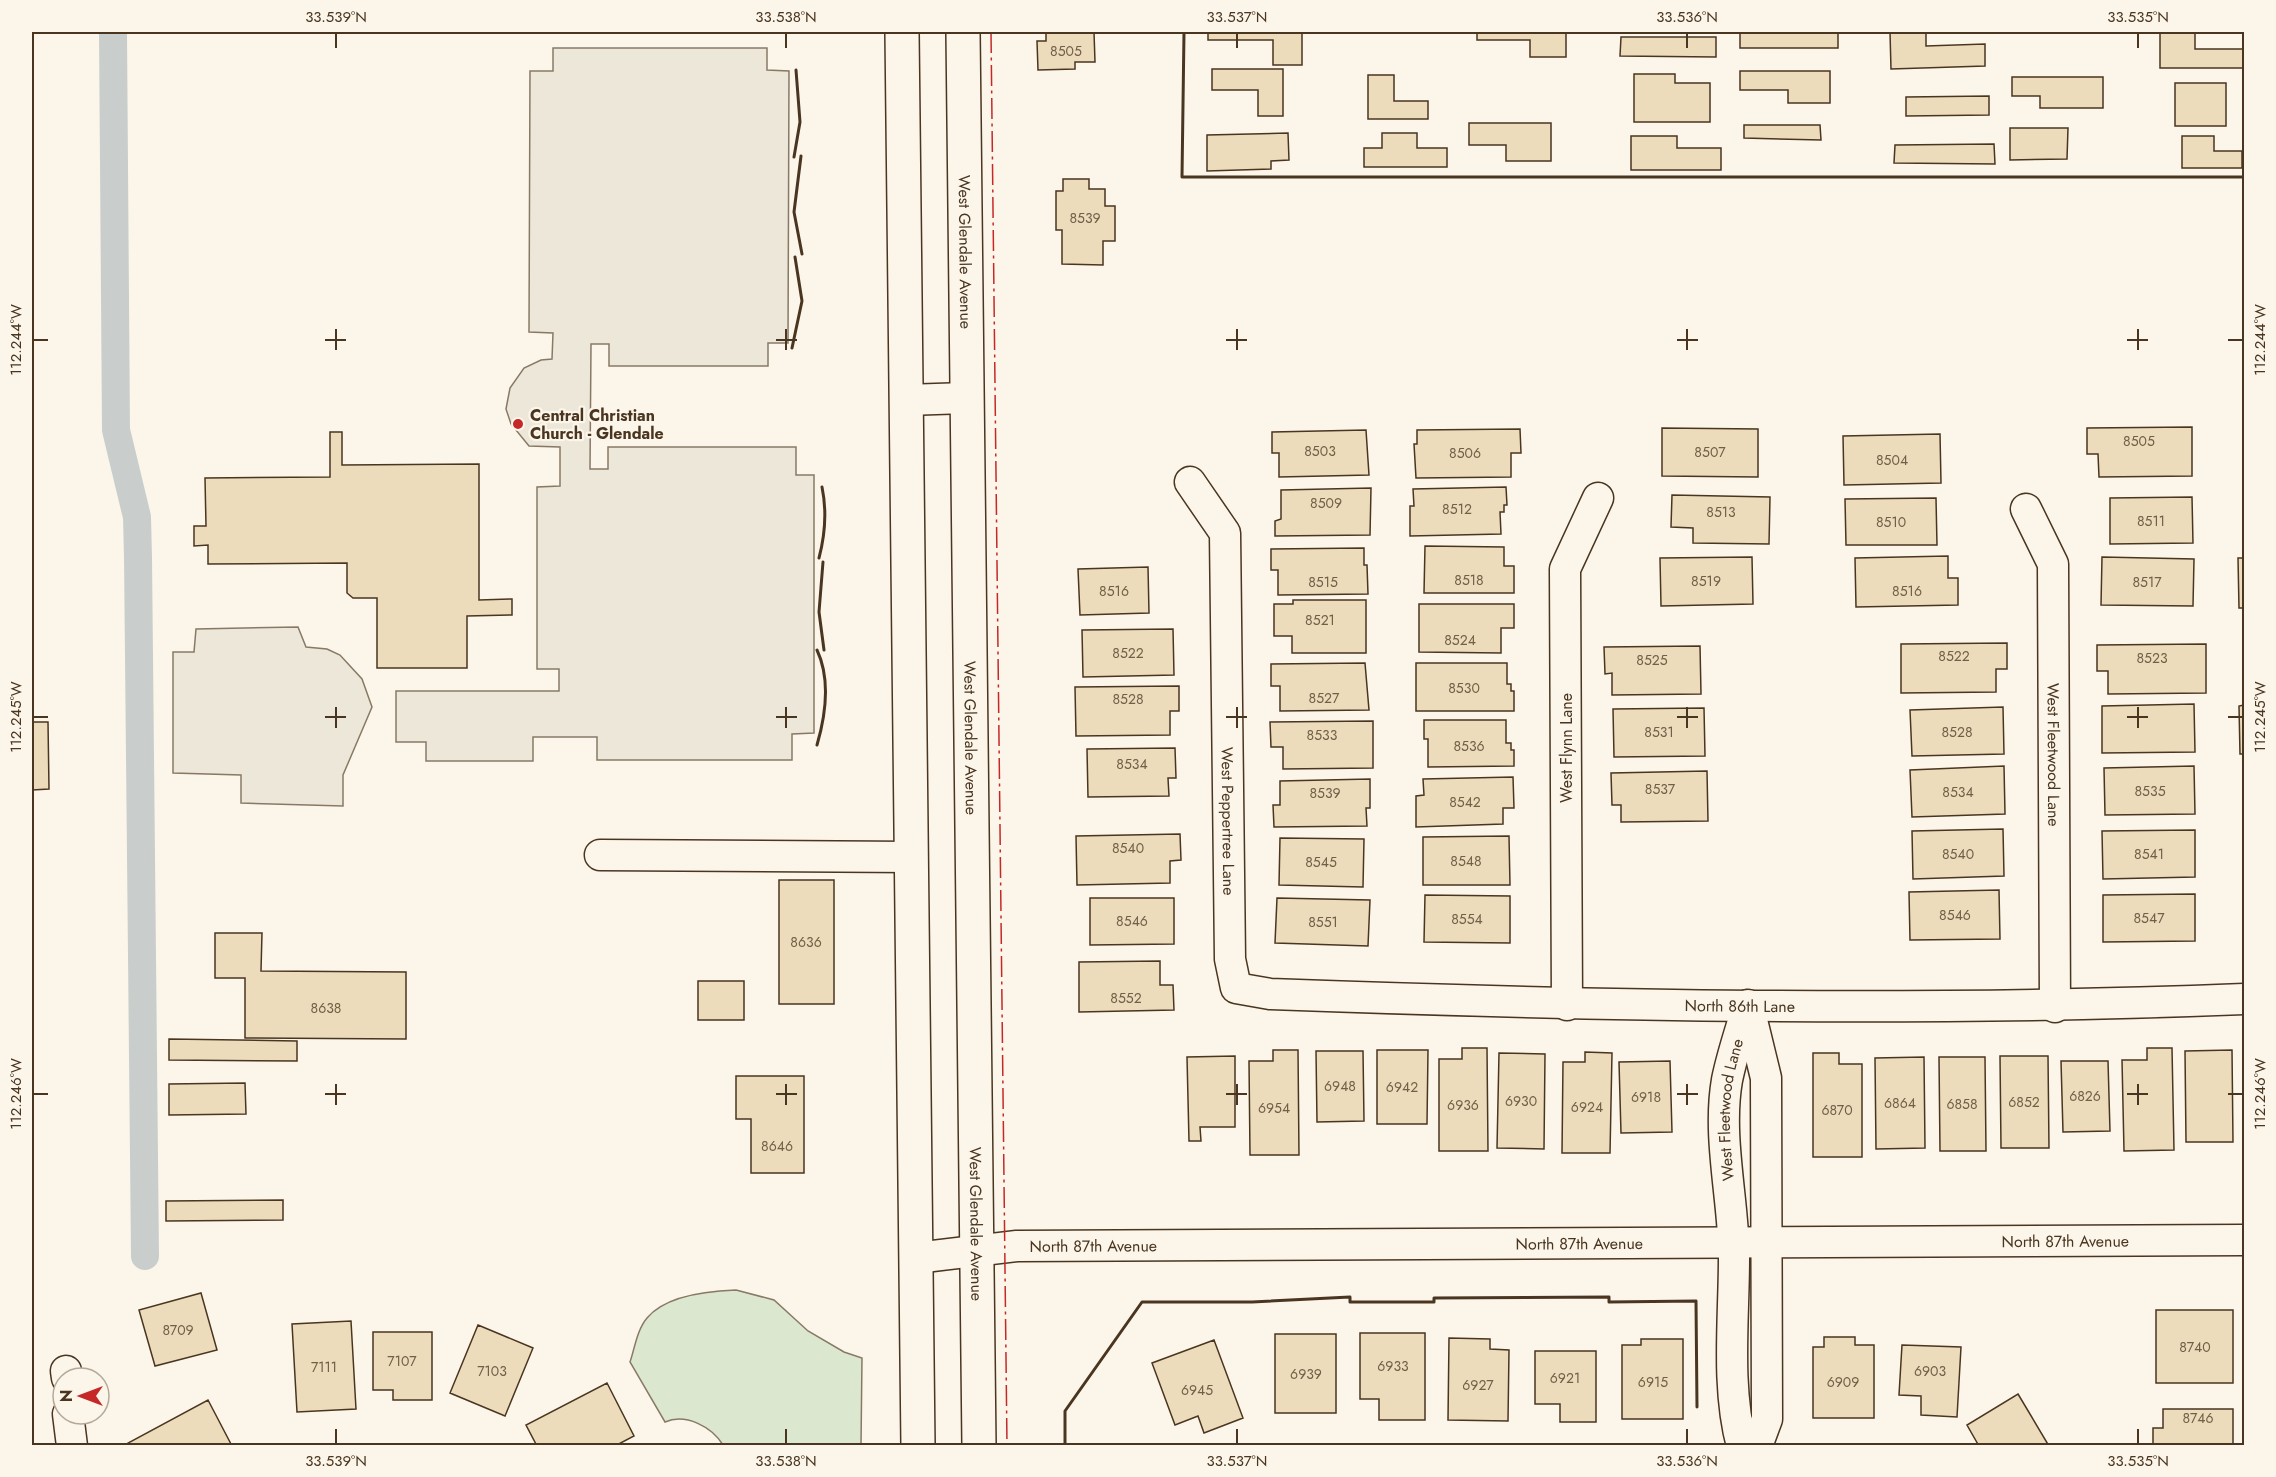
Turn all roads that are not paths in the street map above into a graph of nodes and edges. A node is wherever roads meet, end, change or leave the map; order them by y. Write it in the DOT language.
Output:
graph roads {
  1 [pos="902,32"];
  2 [pos="963,32"];
  3 [pos="966,398"];
  4 [pos="906,400"];
  5 [pos="1190,482"];
  6 [pos="1598,498"];
  7 [pos="2026,509"];
  8 [pos="600,855"];
  9 [pos="912,857"];
  10 [pos="1236,988"];
  11 [pos="2244,999"];
  12 [pos="1567,1005"];
  13 [pos="1749,1005"];
  14 [pos="2055,1007"];
  15 [pos="1726,1110"];
  16 [pos="1767,1111"];
  17 [pos="2244,1240"];
  18 [pos="1734,1242"];
  19 [pos="1767,1242"];
  20 [pos="978,1252"];
  21 [pos="916,1258"];
  22 [pos="70,1426"];
  23 [pos="72,1446"];
  24 [pos="918,1446"];
  25 [pos="979,1446"];
  26 [pos="1742,1446"];
  27 [pos="1757,1446"];
  1 -- 4 [label="main road"];
  2 -- 3 [label="main road, West Glendale Avenue"];
  3 -- 4 [label="street"];
  3 -- 20 [label="main road, West Glendale Avenue"];
  4 -- 9 [label="main road"];
  5 -- 10 [label="street, West Peppertree Lane"];
  6 -- 12 [label="street, West Flynn Lane"];
  7 -- 14 [label="street, West Fleetwood Lane"];
  8 -- 9 [label="street"];
  9 -- 21 [label="main road"];
  10 -- 12 [label="street, North 86th Lane"];
  11 -- 14 [label="street, North 86th Lane"];
  12 -- 13 [label="street, North 86th Lane"];
  13 -- 14 [label="street, North 86th Lane"];
  13 -- 15 [label="street, West Fleetwood Lane"];
  13 -- 16 [label="street, West Fleetwood Lane"];
  15 -- 16 [label="street"];
  15 -- 18 [label="street, West Fleetwood Lane"];
  16 -- 19 [label="street, West Fleetwood Lane"];
  17 -- 19 [label="street, North 87th Avenue"];
  18 -- 19 [label="street, North 87th Avenue"];
  18 -- 20 [label="street, North 87th Avenue"];
  18 -- 26 [label="street, West Fleetwood Lane"];
  19 -- 27 [label="street, West Fleetwood Lane"];
  20 -- 21 [label="street, North 87th Avenue"];
  20 -- 25 [label="main road, West Glendale Avenue"];
  21 -- 24 [label="main road"];
  22 -- 23 [label="street"];
}
